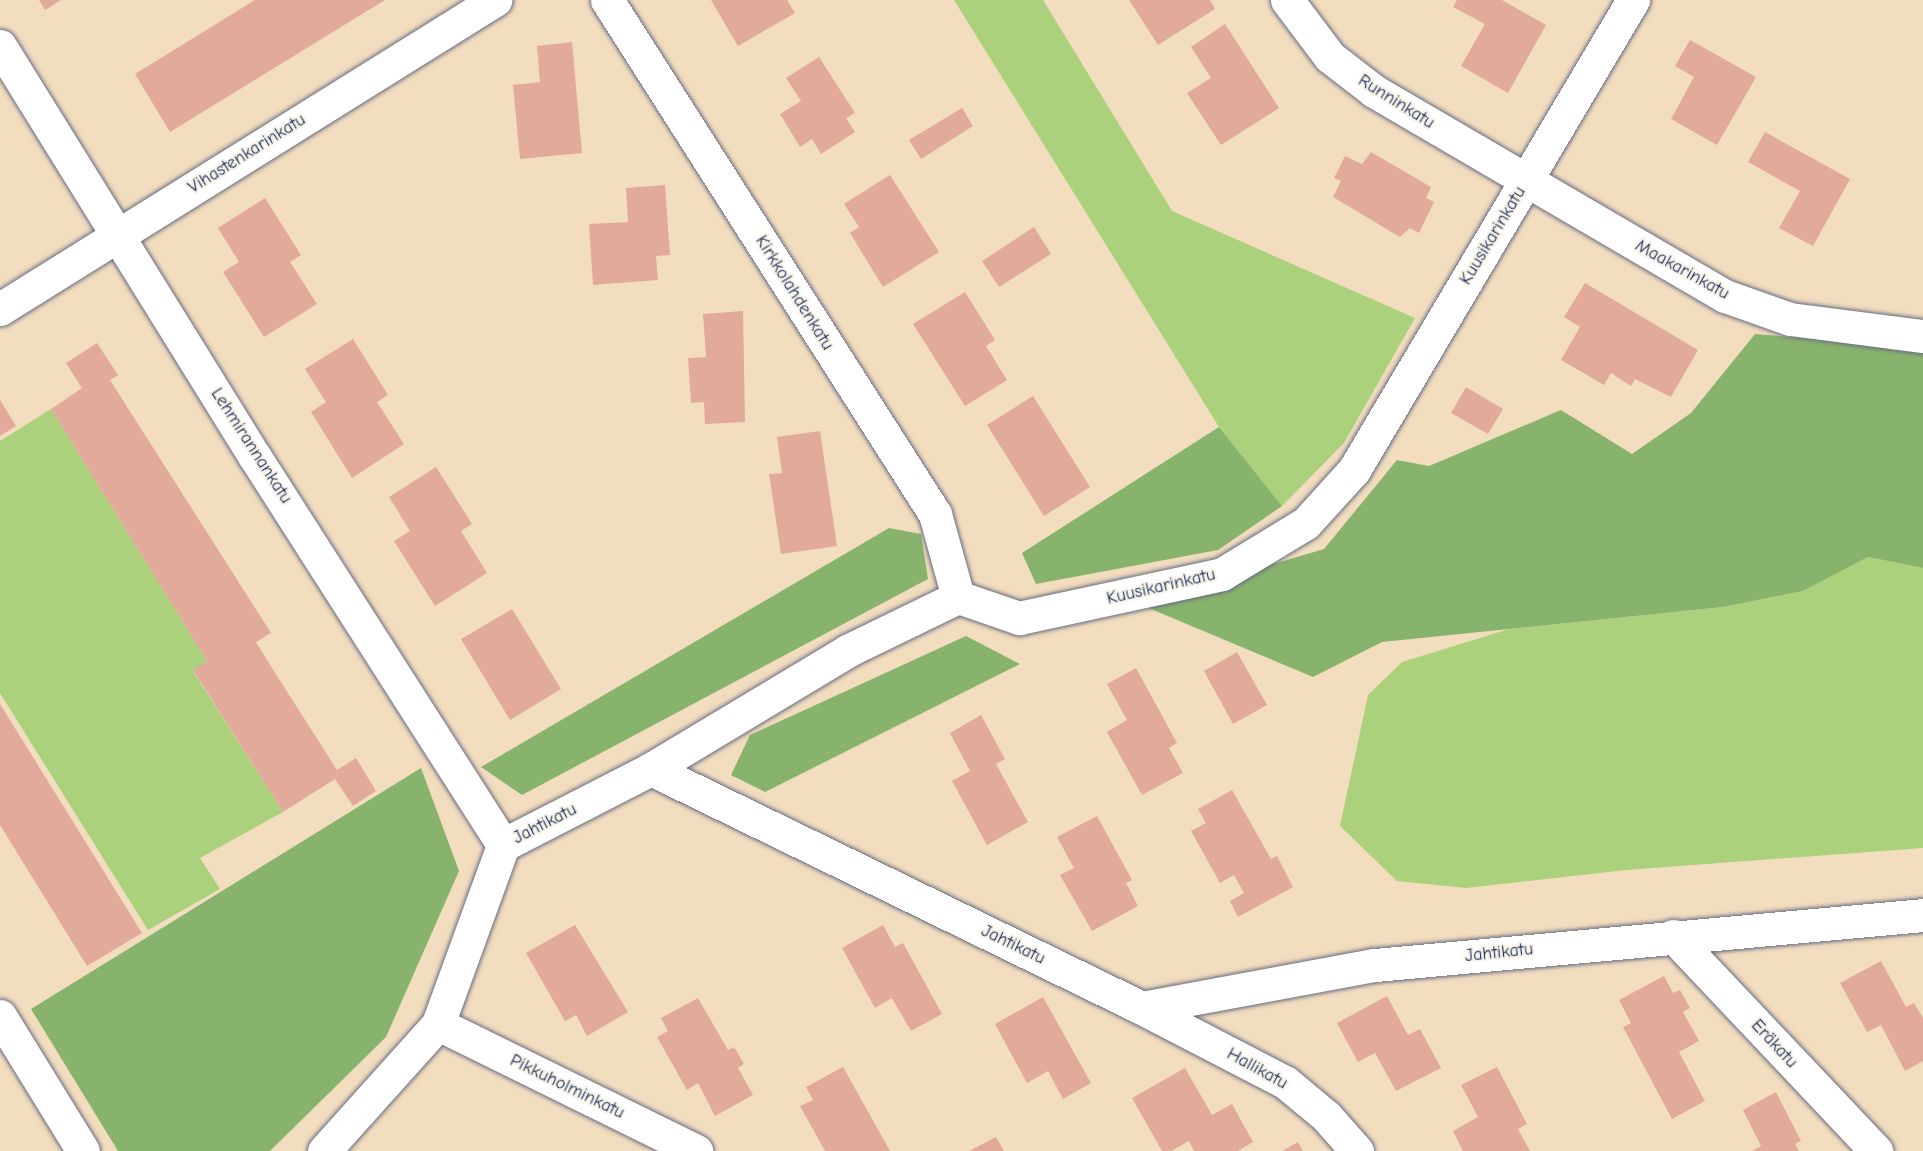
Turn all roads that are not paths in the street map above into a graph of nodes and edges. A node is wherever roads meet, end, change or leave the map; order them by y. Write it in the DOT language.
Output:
graph roads {
  1 [pos="495,0"];
  2 [pos="607,0"];
  3 [pos="1287,0"];
  4 [pos="1633,0"];
  5 [pos="0,46"];
  6 [pos="1525,180"];
  7 [pos="117,234"];
  8 [pos="0,309"];
  9 [pos="1923,336"];
  10 [pos="958,597"];
  11 [pos="651,769"];
  12 [pos="503,845"];
  13 [pos="1923,915"];
  14 [pos="1673,936"];
  15 [pos="1142,1008"];
  16 [pos="0,1016"];
  17 [pos="438,1024"];
  18 [pos="83,1151"];
  19 [pos="324,1151"];
  20 [pos="696,1151"];
  21 [pos="1357,1151"];
  22 [pos="1876,1151"];
  1 -- 7 [label="street, Vihastenkarinkatu"];
  2 -- 10 [label="street, Kirkkolahdenkatu"];
  3 -- 6 [label="street, Runninkatu"];
  4 -- 6 [label="street, Kuusikarinkatu"];
  5 -- 7 [label="street, Lehmirannankatu"];
  6 -- 9 [label="street, Maakarinkatu"];
  6 -- 10 [label="street, Kuusikarinkatu"];
  7 -- 8 [label="street, Vihastenkarinkatu"];
  7 -- 12 [label="street, Lehmirannankatu"];
  10 -- 11 [label="street"];
  11 -- 12 [label="street, Jahtikatu"];
  11 -- 15 [label="street, Jahtikatu"];
  12 -- 17 [label="street, Jahtikatu"];
  13 -- 14 [label="street, Jahtikatu"];
  14 -- 15 [label="street, Jahtikatu"];
  14 -- 22 [label="street, Eräkatu"];
  15 -- 21 [label="street, Hallikatu"];
  16 -- 18 [label="street"];
  17 -- 19 [label="street, Jahtikatu"];
  17 -- 20 [label="street, Pikkuholminkatu"];
}
